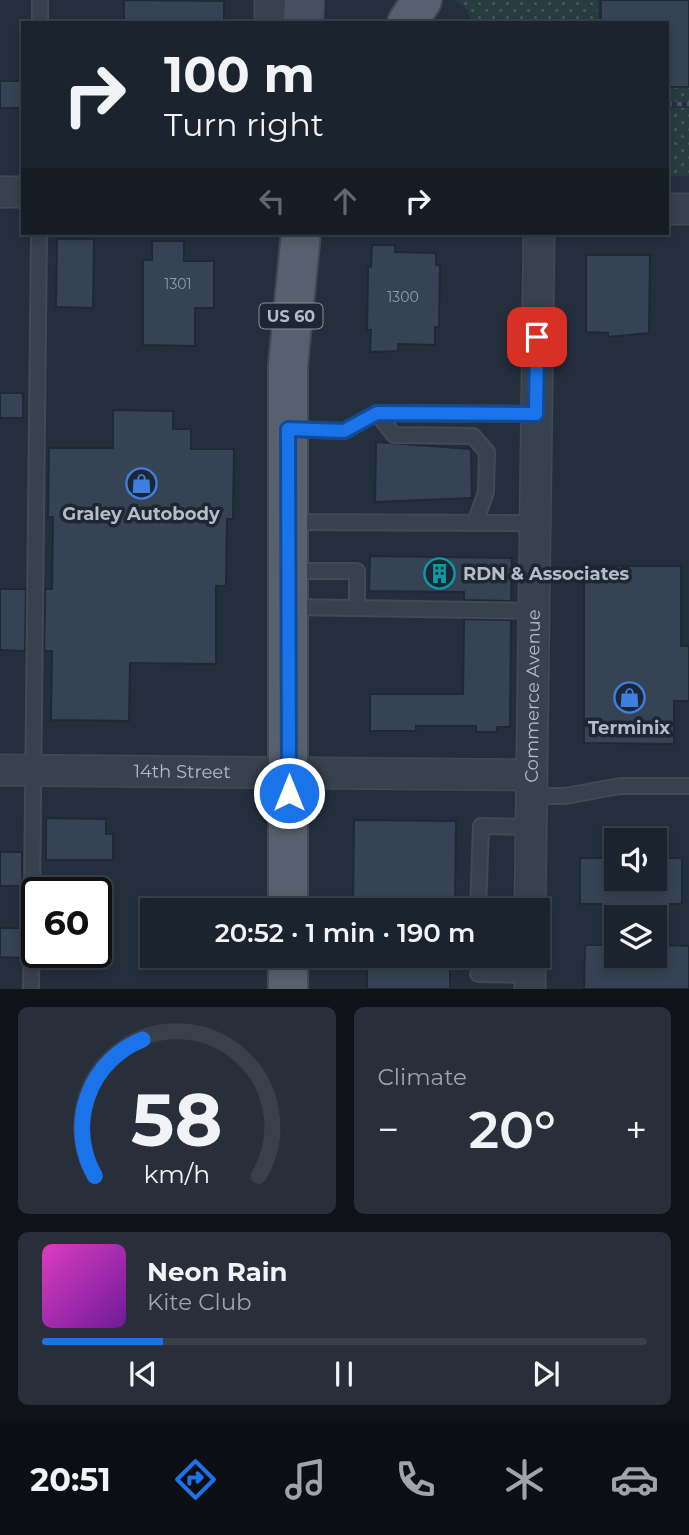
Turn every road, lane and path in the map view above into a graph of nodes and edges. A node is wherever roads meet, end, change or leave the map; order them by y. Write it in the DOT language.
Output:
graph roads {
  1 [pos="40,0"];
  2 [pos="270,0"];
  3 [pos="304,0"];
  4 [pos="422,0"];
  5 [pos="40,21"];
  6 [pos="270,21"];
  7 [pos="303,21"];
  8 [pos="408,21"];
  9 [pos="669,104"];
  10 [pos="689,104"];
  11 [pos="0,192"];
  12 [pos="21,192"];
  13 [pos="669,209"];
  14 [pos="689,209"];
  15 [pos="39,235"];
  16 [pos="301,235"];
  17 [pos="539,235"];
  18 [pos="377,413"];
  19 [pos="536,414"];
  20 [pos="288,429"];
  21 [pos="288,522"];
  22 [pos="475,523"];
  23 [pos="535,523"];
  24 [pos="288,589"];
  25 [pos="357,608"];
  26 [pos="533,611"];
  27 [pos="0,769"];
  28 [pos="32,770"];
  29 [pos="289,773"];
  30 [pos="531,786"];
  31 [pos="689,786"];
  32 [pos="531,827"];
  33 [pos="288,898"];
  34 [pos="478,898"];
  35 [pos="530,898"];
  36 [pos="288,968"];
  37 [pos="530,973"];
  38 [pos="478,974"];
  39 [pos="31,989"];
  40 [pos="288,989"];
  1 -- 5 [label="lane"];
  2 -- 6 [label="street"];
  3 -- 7 [label="street"];
  4 -- 8 [label="main road"];
  9 -- 10 [label="path"];
  11 -- 12 [label="street"];
  13 -- 14 [label="street"];
  15 -- 28 [label="lane"];
  16 -- 20 [label="main road, US 60"];
  17 -- 19 [label="street, Commerce Avenue"];
  18 -- 19 [label="lane"];
  18 -- 20 [label="lane"];
  18 -- 22 [label="lane"];
  19 -- 23 [label="street, Commerce Avenue"];
  20 -- 21 [label="main road, US 60"];
  21 -- 22 [label="lane"];
  21 -- 24 [label="main road, US 60"];
  22 -- 23 [label="lane"];
  23 -- 26 [label="street, Commerce Avenue"];
  24 -- 25 [label="lane"];
  24 -- 25 [label="lane"];
  24 -- 29 [label="main road, US 60"];
  25 -- 26 [label="lane"];
  26 -- 30 [label="street, Commerce Avenue"];
  27 -- 28 [label="street, 14th Street"];
  28 -- 29 [label="street, 14th Street"];
  28 -- 39 [label="lane"];
  29 -- 30 [label="street, 14th Street"];
  29 -- 33 [label="main road, US 60"];
  30 -- 31 [label="lane"];
  30 -- 32 [label="street, Commerce Avenue"];
  32 -- 34 [label="lane"];
  32 -- 35 [label="street, Commerce Avenue"];
  36 -- 40 [label="main road"];
  37 -- 38 [label="lane"];
}
